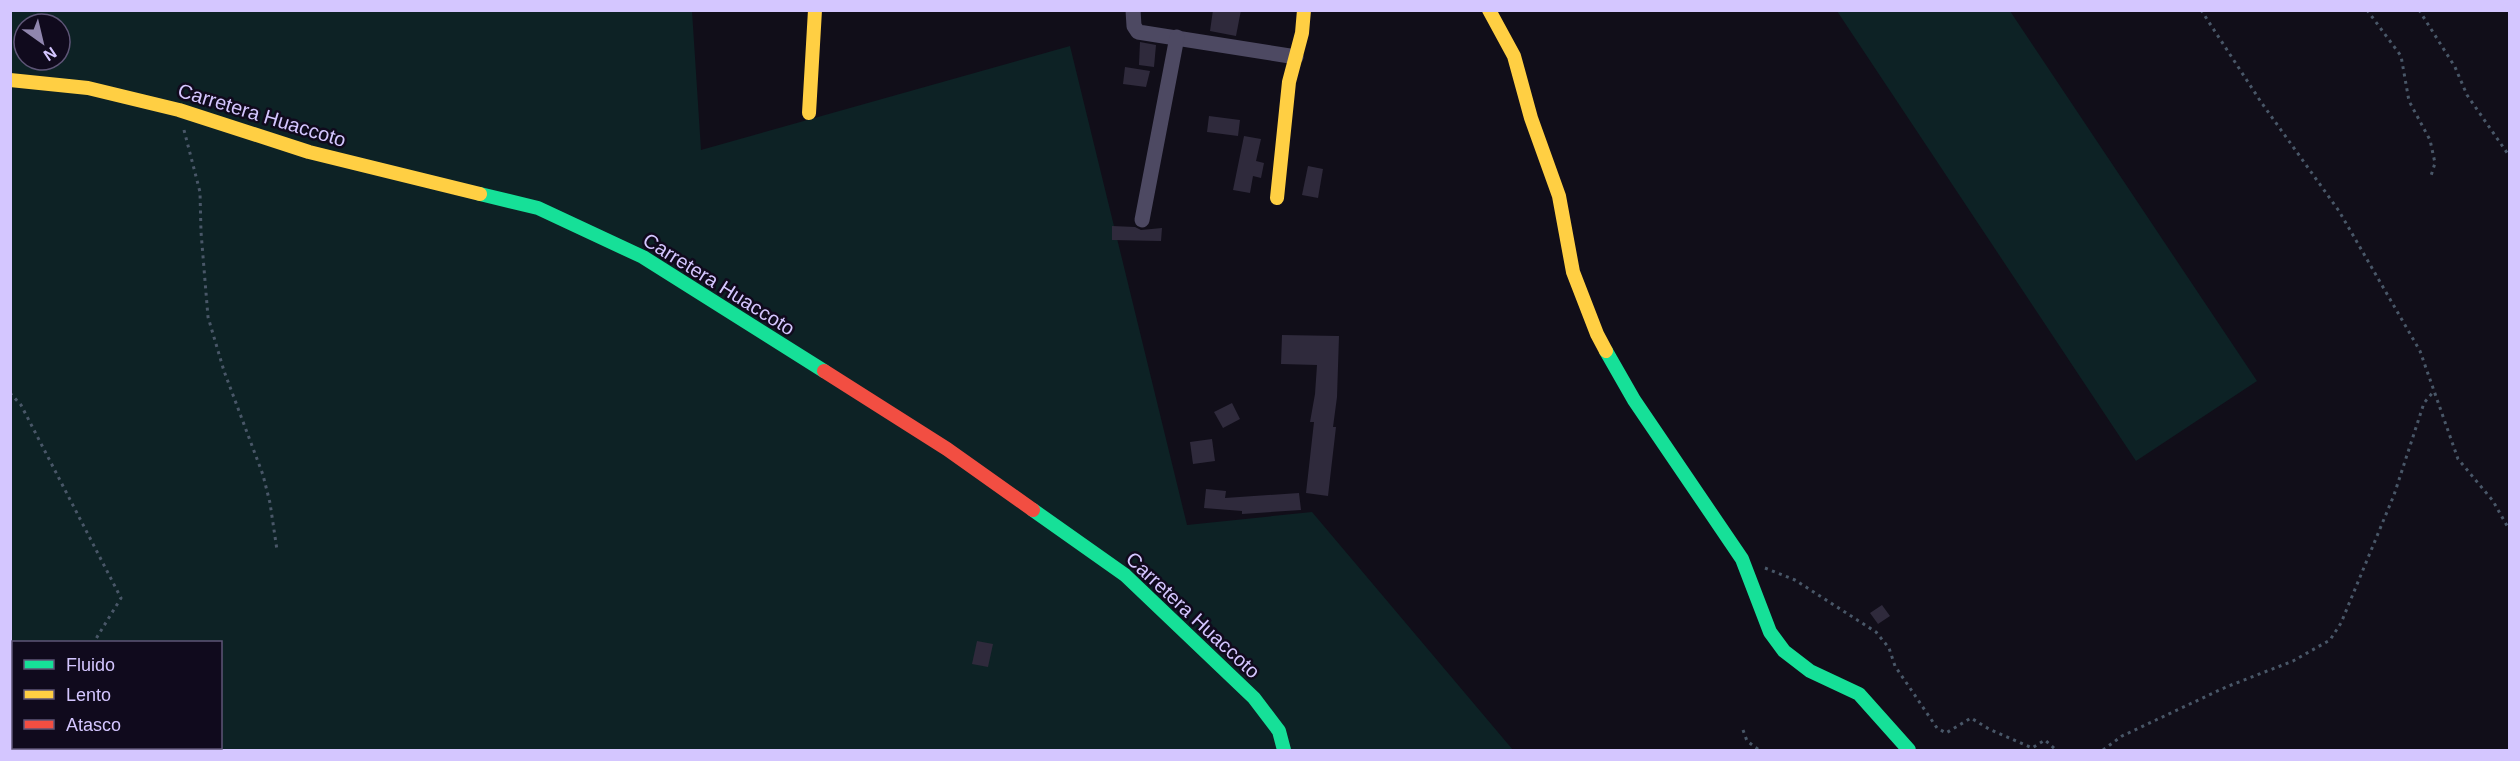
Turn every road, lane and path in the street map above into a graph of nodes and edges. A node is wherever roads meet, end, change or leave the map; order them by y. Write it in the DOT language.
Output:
graph roads {
  1 [pos="815,10"];
  2 [pos="1132,10"];
  3 [pos="1304,10"];
  4 [pos="1489,10"];
  5 [pos="2201,10"];
  6 [pos="2367,10"];
  7 [pos="2419,10"];
  8 [pos="1177,37"];
  9 [pos="1296,57"];
  10 [pos="10,80"];
  11 [pos="179,110"];
  12 [pos="809,113"];
  13 [pos="2510,157"];
  14 [pos="2430,179"];
  15 [pos="1277,198"];
  16 [pos="1142,220"];
  17 [pos="2434,391"];
  18 [pos="10,393"];
  19 [pos="2510,531"];
  20 [pos="277,550"];
  21 [pos="1742,559"];
  22 [pos="95,641"];
  23 [pos="1743,730"];
  24 [pos="1284,750"];
  25 [pos="1759,750"];
  26 [pos="1909,750"];
  27 [pos="2056,750"];
  28 [pos="2103,750"];
  1 -- 12 [label="street"];
  2 -- 8 [label="street"];
  3 -- 9 [label="street"];
  4 -- 21 [label="street"];
  5 -- 17 [label="path"];
  6 -- 14 [label="path"];
  7 -- 13 [label="path"];
  8 -- 9 [label="street"];
  8 -- 16 [label="street"];
  9 -- 15 [label="street"];
  10 -- 11 [label="street, Carretera Huaccoto"];
  11 -- 20 [label="path"];
  11 -- 24 [label="street, Carretera Huaccoto"];
  17 -- 19 [label="path"];
  17 -- 28 [label="path"];
  18 -- 22 [label="path"];
  21 -- 26 [label="street"];
  21 -- 27 [label="path"];
  23 -- 25 [label="path"];
}
